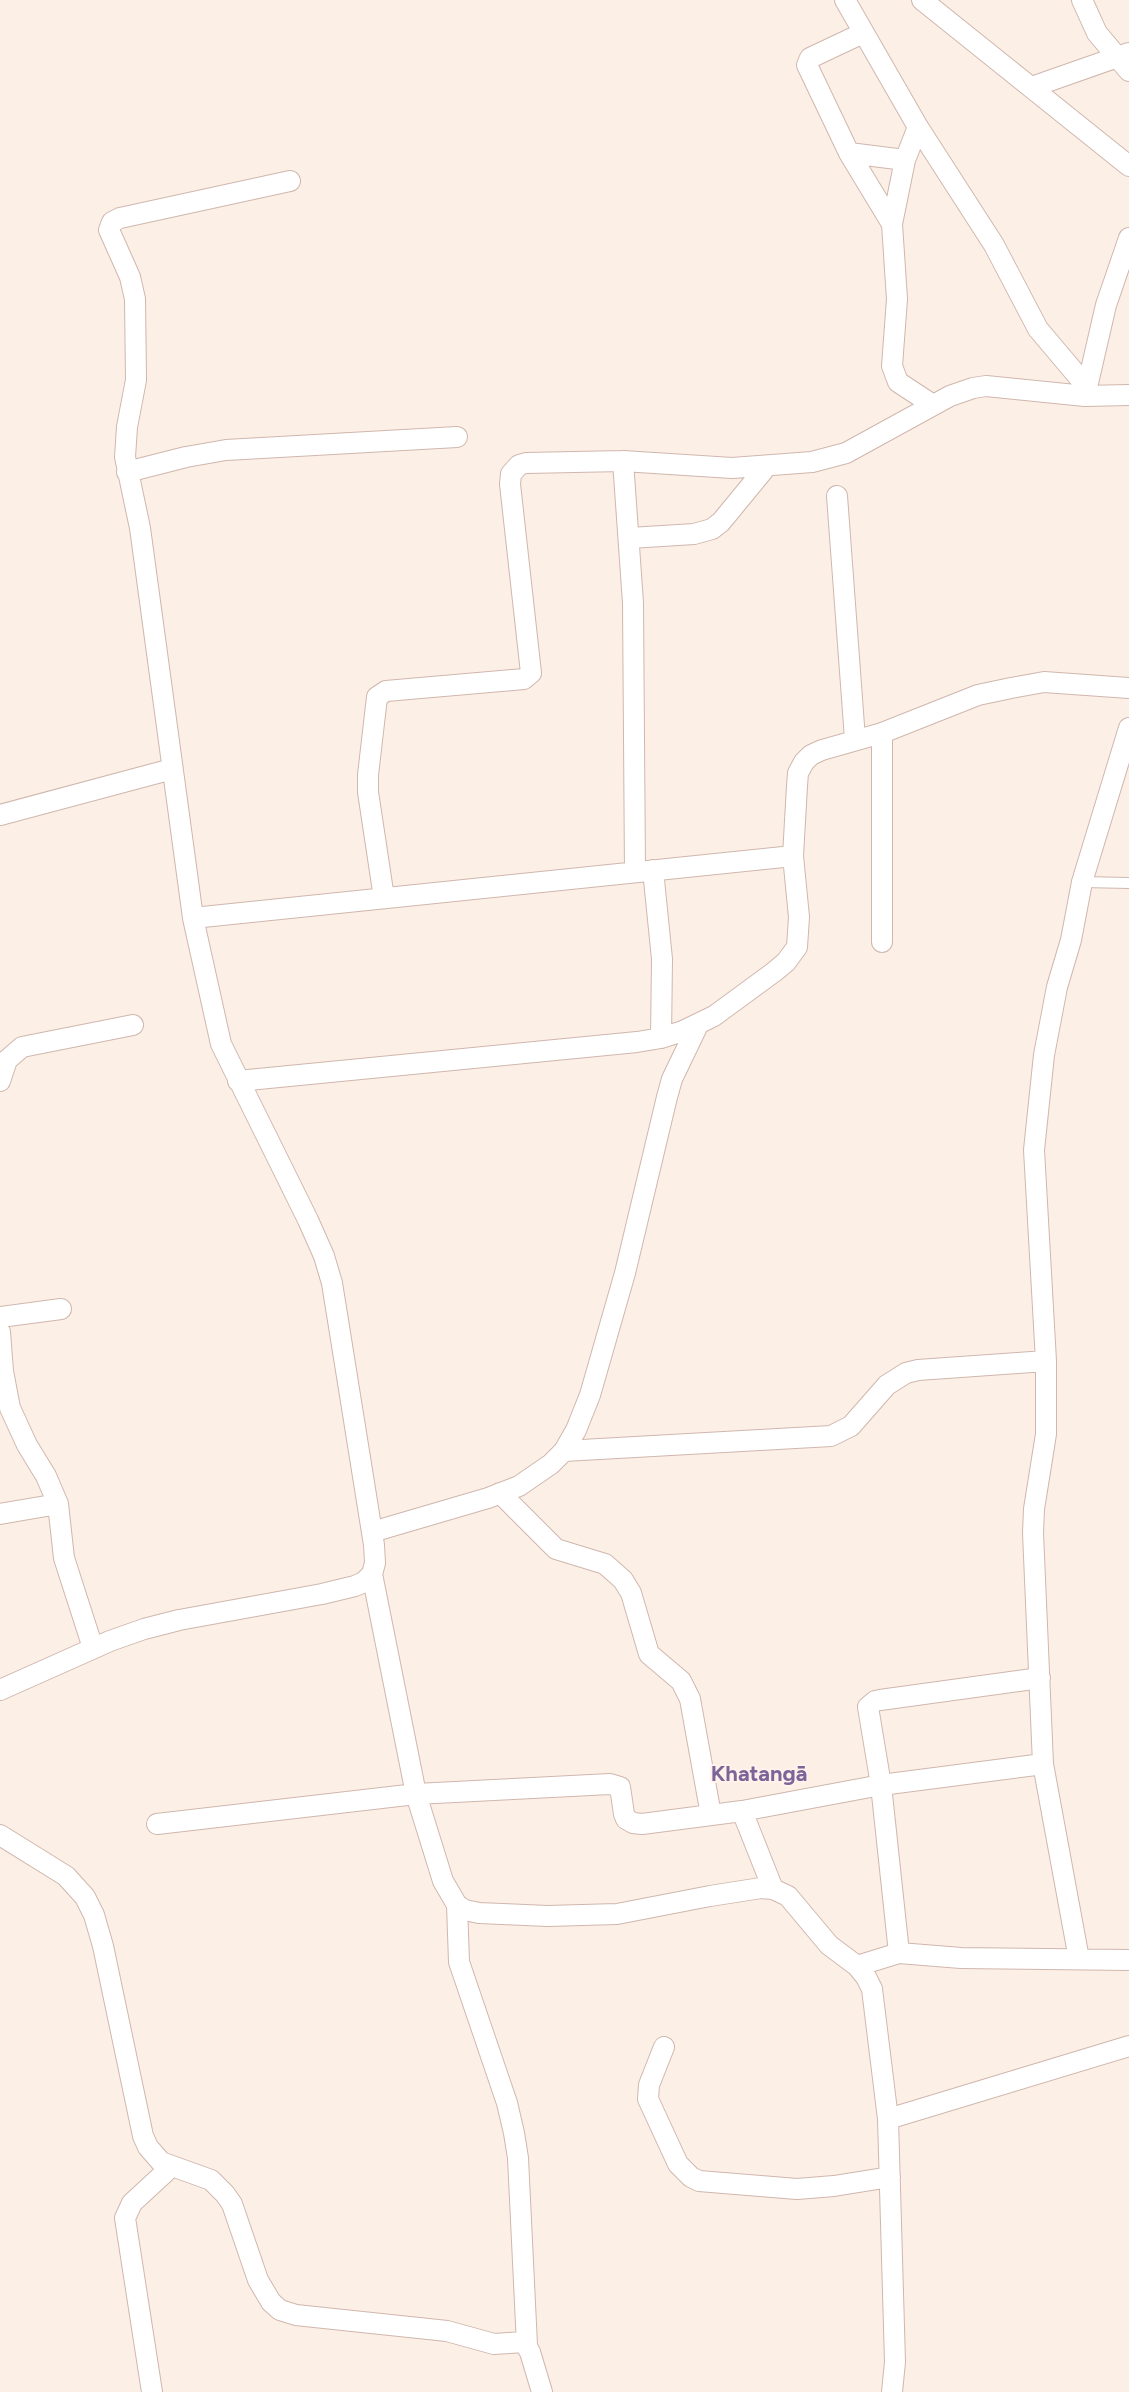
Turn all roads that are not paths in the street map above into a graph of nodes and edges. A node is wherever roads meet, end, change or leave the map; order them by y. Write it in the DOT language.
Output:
graph roads {
  1 [pos="845,0"];
  2 [pos="922,0"];
  3 [pos="1082,0"];
  4 [pos="862,33"];
  5 [pos="1125,60"];
  6 [pos="1032,87"];
  7 [pos="918,127"];
  8 [pos="849,153"];
  9 [pos="906,160"];
  10 [pos="1129,166"];
  11 [pos="290,182"];
  12 [pos="892,224"];
  13 [pos="1129,238"];
  14 [pos="1086,392"];
  15 [pos="1129,395"];
  16 [pos="933,406"];
  17 [pos="457,437"];
  18 [pos="622,461"];
  19 [pos="767,466"];
  20 [pos="127,472"];
  21 [pos="837,496"];
  22 [pos="630,538"];
  23 [pos="1129,688"];
  24 [pos="1129,728"];
  25 [pos="882,733"];
  26 [pos="855,739"];
  27 [pos="172,769"];
  28 [pos="0,815"];
  29 [pos="793,856"];
  30 [pos="644,871"];
  31 [pos="1082,882"];
  32 [pos="1129,883"];
  33 [pos="384,898"];
  34 [pos="193,918"];
  35 [pos="882,942"];
  36 [pos="698,1025"];
  37 [pos="133,1026"];
  38 [pos="662,1038"];
  39 [pos="0,1081"];
  40 [pos="238,1081"];
  41 [pos="61,1309"];
  42 [pos="0,1317"];
  43 [pos="0,1332"];
  44 [pos="1046,1361"];
  45 [pos="564,1451"];
  46 [pos="500,1493"];
  47 [pos="58,1504"];
  48 [pos="0,1514"];
  49 [pos="372,1532"];
  50 [pos="372,1574"];
  51 [pos="93,1648"];
  52 [pos="1040,1678"];
  53 [pos="0,1690"];
  54 [pos="1043,1764"];
  55 [pos="882,1785"];
  56 [pos="416,1794"];
  57 [pos="742,1811"];
  58 [pos="711,1815"];
  59 [pos="157,1824"];
  60 [pos="0,1835"];
  61 [pos="773,1889"];
  62 [pos="457,1905"];
  63 [pos="900,1953"];
  64 [pos="1079,1959"];
  65 [pos="1129,1960"];
  66 [pos="857,1966"];
  67 [pos="1129,2046"];
  68 [pos="664,2047"];
  69 [pos="888,2119"];
  70 [pos="171,2167"];
  71 [pos="890,2177"];
  72 [pos="527,2344"];
  73 [pos="152,2392"];
  74 [pos="542,2392"];
  75 [pos="892,2392"];
  1 -- 4 [label="street"];
  2 -- 6 [label="street"];
  3 -- 5 [label="street"];
  4 -- 7 [label="street"];
  4 -- 8 [label="street"];
  5 -- 6 [label="street"];
  6 -- 10 [label="street"];
  7 -- 9 [label="street"];
  7 -- 14 [label="street"];
  8 -- 9 [label="street"];
  8 -- 12 [label="street"];
  9 -- 12 [label="street"];
  11 -- 20 [label="street"];
  12 -- 16 [label="street"];
  13 -- 14 [label="street"];
  14 -- 15 [label="street"];
  14 -- 16 [label="street"];
  16 -- 19 [label="street"];
  17 -- 20 [label="street"];
  18 -- 19 [label="street"];
  18 -- 22 [label="street"];
  18 -- 33 [label="street"];
  19 -- 22 [label="street"];
  20 -- 27 [label="street"];
  21 -- 26 [label="street"];
  22 -- 30 [label="street"];
  23 -- 25 [label="street"];
  24 -- 31 [label="street"];
  25 -- 26 [label="street"];
  25 -- 35 [label="street"];
  26 -- 29 [label="street"];
  27 -- 28 [label="street"];
  27 -- 34 [label="street"];
  29 -- 30 [label="street"];
  29 -- 36 [label="street"];
  30 -- 33 [label="street"];
  30 -- 38 [label="street"];
  31 -- 32 [label="lane"];
  31 -- 44 [label="street"];
  33 -- 34 [label="street"];
  34 -- 40 [label="street"];
  36 -- 38 [label="street"];
  36 -- 45 [label="street"];
  37 -- 39 [label="street"];
  38 -- 40 [label="street"];
  40 -- 49 [label="street"];
  41 -- 42 [label="street"];
  43 -- 47 [label="street"];
  44 -- 45 [label="street"];
  44 -- 52 [label="street"];
  45 -- 46 [label="street"];
  46 -- 49 [label="street"];
  46 -- 58 [label="street"];
  47 -- 48 [label="street"];
  47 -- 51 [label="street"];
  49 -- 50 [label="street"];
  50 -- 51 [label="street"];
  50 -- 56 [label="street"];
  51 -- 53 [label="street"];
  52 -- 54 [label="street"];
  52 -- 55 [label="street"];
  54 -- 55 [label="street"];
  54 -- 64 [label="street"];
  55 -- 57 [label="street"];
  55 -- 63 [label="street"];
  56 -- 58 [label="street"];
  56 -- 59 [label="street"];
  56 -- 62 [label="street"];
  57 -- 58 [label="street"];
  57 -- 61 [label="street"];
  60 -- 70 [label="street"];
  61 -- 62 [label="street"];
  61 -- 66 [label="street"];
  62 -- 72 [label="street"];
  63 -- 64 [label="street"];
  63 -- 66 [label="street"];
  64 -- 65 [label="street"];
  66 -- 69 [label="street"];
  67 -- 69 [label="street"];
  68 -- 71 [label="street"];
  69 -- 71 [label="street"];
  70 -- 72 [label="street"];
  70 -- 73 [label="street"];
  71 -- 75 [label="street"];
  72 -- 74 [label="street"];
}
